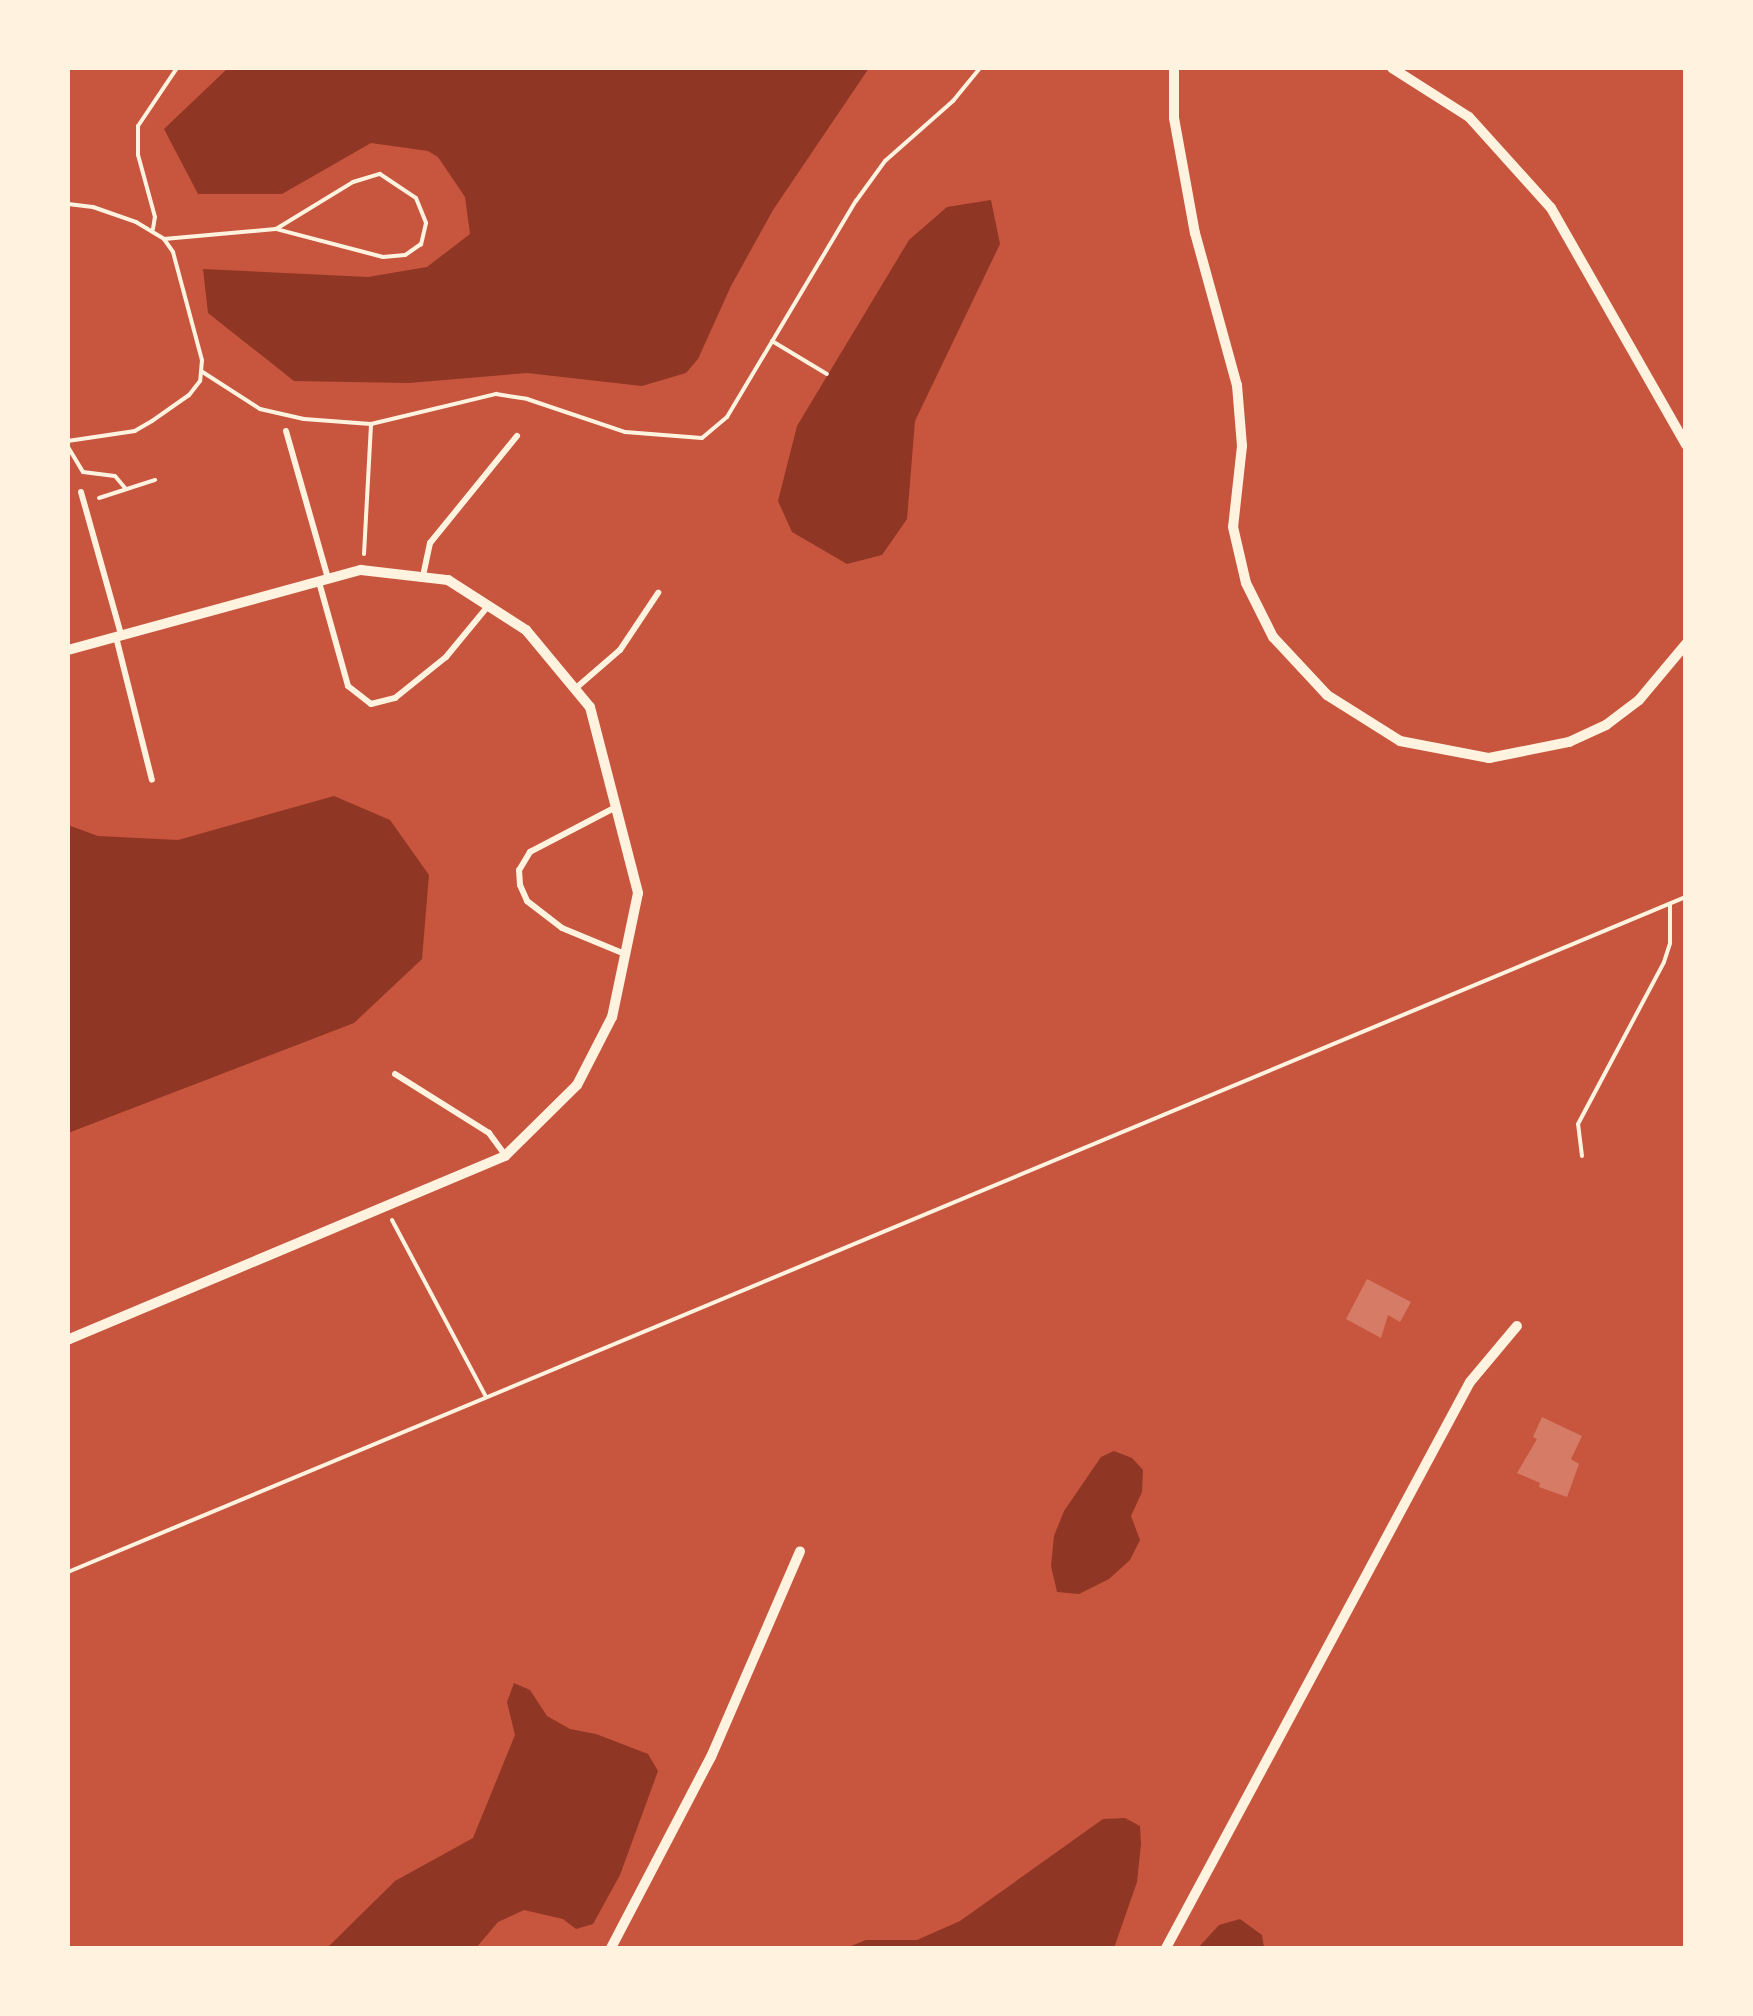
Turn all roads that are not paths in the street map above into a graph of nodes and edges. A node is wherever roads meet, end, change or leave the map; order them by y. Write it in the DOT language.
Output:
graph roads {
  1 [pos="1174,68"];
  2 [pos="1392,68"];
  3 [pos="286,432"];
  4 [pos="517,436"];
  5 [pos="1686,445"];
  6 [pos="81,492"];
  7 [pos="423,577"];
  8 [pos="323,580"];
  9 [pos="658,593"];
  10 [pos="488,606"];
  11 [pos="119,636"];
  12 [pos="1686,644"];
  13 [pos="68,650"];
  14 [pos="575,689"];
  15 [pos="152,780"];
  16 [pos="616,807"];
  17 [pos="625,954"];
  18 [pos="395,1074"];
  19 [pos="505,1156"];
  20 [pos="1517,1326"];
  21 [pos="68,1340"];
  22 [pos="800,1551"];
  23 [pos="612,1948"];
  24 [pos="1166,1948"];
  1 -- 12 [label="street"];
  2 -- 5 [label="street"];
  3 -- 8 [label="lane"];
  4 -- 7 [label="lane"];
  6 -- 11 [label="lane"];
  7 -- 8 [label="street"];
  7 -- 10 [label="street"];
  8 -- 10 [label="lane"];
  8 -- 11 [label="street"];
  9 -- 14 [label="lane"];
  10 -- 14 [label="street"];
  11 -- 13 [label="street"];
  11 -- 15 [label="lane"];
  14 -- 16 [label="street"];
  16 -- 17 [label="street"];
  16 -- 17 [label="lane"];
  17 -- 19 [label="street"];
  18 -- 19 [label="lane"];
  19 -- 21 [label="street"];
  20 -- 24 [label="street"];
  22 -- 23 [label="street"];
}
